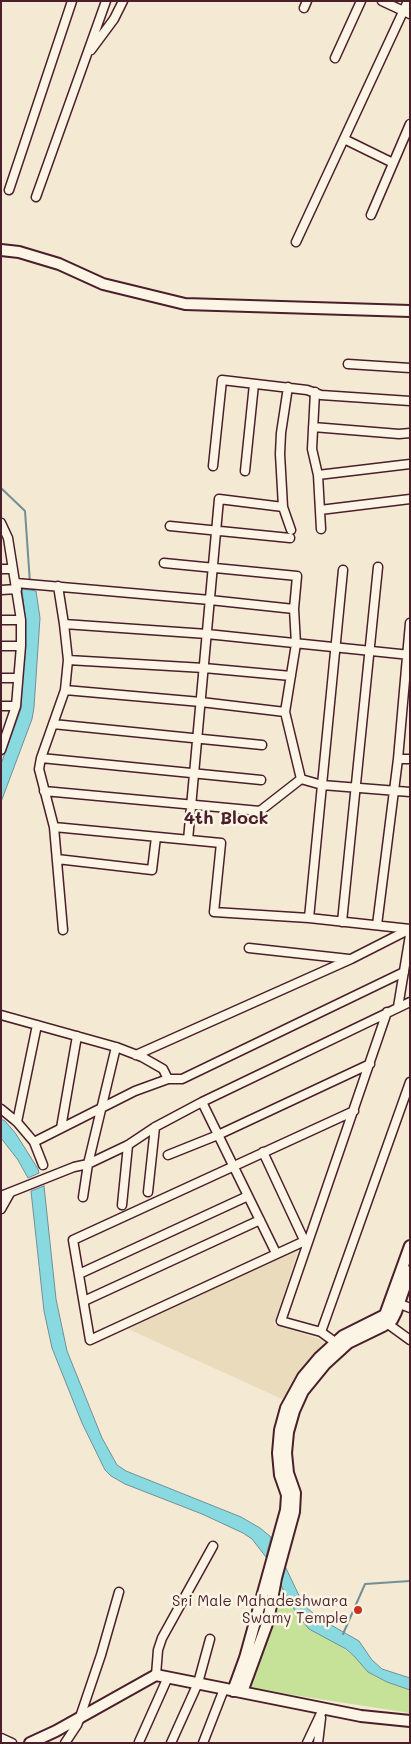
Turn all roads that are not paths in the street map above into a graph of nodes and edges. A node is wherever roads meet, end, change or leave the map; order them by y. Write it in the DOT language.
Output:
graph roads {
  1 [pos="72,1"];
  2 [pos="106,1"];
  3 [pos="123,1"];
  4 [pos="361,1"];
  5 [pos="382,1"];
  6 [pos="408,1"];
  7 [pos="406,12"];
  8 [pos="85,58"];
  9 [pos="335,58"];
  10 [pos="410,124"];
  11 [pos="344,139"];
  12 [pos="393,163"];
  13 [pos="9,190"];
  14 [pos="36,197"];
  15 [pos="371,215"];
  16 [pos="296,242"];
  17 [pos="1,250"];
  18 [pos="410,310"];
  19 [pos="348,364"];
  20 [pos="410,368"];
  21 [pos="254,384"];
  22 [pos="288,387"];
  23 [pos="315,392"];
  24 [pos="410,400"];
  25 [pos="313,427"];
  26 [pos="410,432"];
  27 [pos="410,464"];
  28 [pos="213,466"];
  29 [pos="246,471"];
  30 [pos="318,475"];
  31 [pos="410,498"];
  32 [pos="282,507"];
  33 [pos="320,510"];
  34 [pos="1,522"];
  35 [pos="170,526"];
  36 [pos="321,529"];
  37 [pos="216,531"];
  38 [pos="4,538"];
  39 [pos="164,562"];
  40 [pos="378,567"];
  41 [pos="13,568"];
  42 [pos="213,568"];
  43 [pos="1,569"];
  44 [pos="343,570"];
  45 [pos="16,586"];
  46 [pos="58,586"];
  47 [pos="1,590"];
  48 [pos="210,600"];
  49 [pos="294,609"];
  50 [pos="1,620"];
  51 [pos="21,620"];
  52 [pos="410,623"];
  53 [pos="64,624"];
  54 [pos="207,634"];
  55 [pos="296,644"];
  56 [pos="1,646"];
  57 [pos="21,646"];
  58 [pos="336,648"];
  59 [pos="371,652"];
  60 [pos="408,655"];
  61 [pos="68,660"];
  62 [pos="204,668"];
  63 [pos="291,676"];
  64 [pos="1,678"];
  65 [pos="17,678"];
  66 [pos="407,688"];
  67 [pos="65,690"];
  68 [pos="201,702"];
  69 [pos="1,706"];
  70 [pos="16,706"];
  71 [pos="285,712"];
  72 [pos="53,724"];
  73 [pos="401,724"];
  74 [pos="410,725"];
  75 [pos="197,738"];
  76 [pos="262,745"];
  77 [pos="1,750"];
  78 [pos="41,758"];
  79 [pos="398,758"];
  80 [pos="410,759"];
  81 [pos="194,773"];
  82 [pos="301,779"];
  83 [pos="261,780"];
  84 [pos="322,784"];
  85 [pos="356,788"];
  86 [pos="44,791"];
  87 [pos="393,791"];
  88 [pos="410,792"];
  89 [pos="191,804"];
  90 [pos="54,827"];
  91 [pos="156,837"];
  92 [pos="188,840"];
  93 [pos="57,860"];
  94 [pos="309,918"];
  95 [pos="342,922"];
  96 [pos="378,925"];
  97 [pos="410,929"];
  98 [pos="63,930"];
  99 [pos="410,935"];
  100 [pos="249,948"];
  101 [pos="351,959"];
  102 [pos="404,972"];
  103 [pos="410,1002"];
  104 [pos="398,1008"];
  105 [pos="388,1012"];
  106 [pos="1,1015"];
  107 [pos="37,1025"];
  108 [pos="77,1036"];
  109 [pos="116,1047"];
  110 [pos="136,1055"];
  111 [pos="370,1064"];
  112 [pos="168,1079"];
  113 [pos="410,1082"];
  114 [pos="202,1102"];
  115 [pos="102,1107"];
  116 [pos="1,1109"];
  117 [pos="354,1111"];
  118 [pos="17,1122"];
  119 [pos="155,1127"];
  120 [pos="61,1128"];
  121 [pos="218,1135"];
  122 [pos="34,1142"];
  123 [pos="128,1145"];
  124 [pos="263,1152"];
  125 [pos="168,1155"];
  126 [pos="88,1164"];
  127 [pos="42,1165"];
  128 [pos="234,1166"];
  129 [pos="148,1192"];
  130 [pos="10,1193"];
  131 [pos="1,1196"];
  132 [pos="248,1196"];
  133 [pos="83,1197"];
  134 [pos="122,1205"];
  135 [pos="1,1209"];
  136 [pos="260,1220"];
  137 [pos="306,1240"];
  138 [pos="410,1246"];
  139 [pos="276,1253"];
  140 [pos="410,1271"];
  141 [pos="79,1274"];
  142 [pos="84,1301"];
  143 [pos="395,1302"];
  144 [pos="410,1308"];
  145 [pos="388,1324"];
  146 [pos="321,1332"];
  147 [pos="410,1340"];
  148 [pos="335,1342"];
  149 [pos="282,1539"];
  150 [pos="213,1546"];
  151 [pos="119,1592"];
  152 [pos="210,1639"];
  153 [pos="156,1675"];
  154 [pos="168,1677"];
  155 [pos="198,1683"];
  156 [pos="233,1691"];
  157 [pos="323,1709"];
  158 [pos="80,1717"];
  159 [pos="410,1721"];
  160 [pos="1,1738"];
  161 [pos="139,1742"];
  162 [pos="12,1743"];
  163 [pos="30,1743"];
  164 [pos="65,1743"];
  165 [pos="171,1743"];
  166 [pos="203,1743"];
  167 [pos="307,1743"];
  168 [pos="318,1743"];
  1 -- 13 [label="street"];
  2 -- 8 [label="street"];
  3 -- 8 [label="street"];
  4 -- 9 [label="street"];
  5 -- 7 [label="street"];
  6 -- 7 [label="street"];
  7 -- 11 [label="street"];
  8 -- 14 [label="street"];
  10 -- 12 [label="street"];
  11 -- 12 [label="street"];
  11 -- 16 [label="street"];
  12 -- 15 [label="street"];
  17 -- 18 [label="street"];
  19 -- 20 [label="street"];
  21 -- 22 [label="street"];
  21 -- 28 [label="street"];
  21 -- 29 [label="street"];
  22 -- 23 [label="street"];
  22 -- 32 [label="street"];
  23 -- 24 [label="street"];
  23 -- 25 [label="street"];
  25 -- 26 [label="street"];
  25 -- 30 [label="street"];
  27 -- 30 [label="street"];
  30 -- 33 [label="street"];
  31 -- 33 [label="street"];
  32 -- 37 [label="street"];
  32 -- 37 [label="street"];
  33 -- 36 [label="street"];
  34 -- 38 [label="street"];
  35 -- 37 [label="street"];
  37 -- 42 [label="street"];
  38 -- 41 [label="street"];
  39 -- 42 [label="street"];
  40 -- 59 [label="street"];
  41 -- 43 [label="street"];
  41 -- 45 [label="street"];
  42 -- 48 [label="street"];
  42 -- 49 [label="street"];
  44 -- 58 [label="street"];
  45 -- 46 [label="street"];
  45 -- 47 [label="street"];
  45 -- 51 [label="street"];
  46 -- 48 [label="street"];
  46 -- 53 [label="street"];
  48 -- 49 [label="street"];
  48 -- 54 [label="street"];
  49 -- 55 [label="street"];
  50 -- 51 [label="street"];
  51 -- 57 [label="street"];
  52 -- 60 [label="street"];
  53 -- 54 [label="street"];
  53 -- 61 [label="street"];
  54 -- 55 [label="street"];
  54 -- 62 [label="street"];
  55 -- 58 [label="street"];
  55 -- 63 [label="street"];
  56 -- 57 [label="street"];
  57 -- 65 [label="street"];
  58 -- 59 [label="street"];
  58 -- 84 [label="street"];
  59 -- 60 [label="street"];
  59 -- 85 [label="street"];
  60 -- 66 [label="street"];
  61 -- 62 [label="street"];
  61 -- 67 [label="street"];
  62 -- 63 [label="street"];
  62 -- 68 [label="street"];
  63 -- 71 [label="street"];
  64 -- 65 [label="street"];
  65 -- 70 [label="street"];
  66 -- 73 [label="street"];
  67 -- 68 [label="street"];
  67 -- 72 [label="street"];
  68 -- 71 [label="street"];
  68 -- 75 [label="street"];
  69 -- 70 [label="street"];
  70 -- 77 [label="street"];
  71 -- 82 [label="street"];
  72 -- 75 [label="street"];
  72 -- 78 [label="street"];
  73 -- 74 [label="street"];
  73 -- 79 [label="street"];
  75 -- 76 [label="street"];
  75 -- 81 [label="street"];
  78 -- 81 [label="street"];
  78 -- 86 [label="street"];
  79 -- 80 [label="street"];
  79 -- 87 [label="street"];
  81 -- 83 [label="street"];
  81 -- 89 [label="street"];
  82 -- 84 [label="street"];
  82 -- 89 [label="street"];
  84 -- 85 [label="street"];
  84 -- 94 [label="street"];
  85 -- 87 [label="street"];
  85 -- 95 [label="street"];
  86 -- 89 [label="street"];
  86 -- 90 [label="street"];
  87 -- 88 [label="street"];
  87 -- 96 [label="street"];
  89 -- 92 [label="street"];
  90 -- 91 [label="street"];
  90 -- 93 [label="street"];
  91 -- 92 [label="street"];
  91 -- 93 [label="street"];
  92 -- 94 [label="street"];
  93 -- 98 [label="street"];
  94 -- 95 [label="street"];
  95 -- 96 [label="street"];
  96 -- 97 [label="street"];
  97 -- 101 [label="street"];
  99 -- 102 [label="street"];
  100 -- 101 [label="street"];
  101 -- 110 [label="street"];
  102 -- 104 [label="street"];
  102 -- 112 [label="street"];
  103 -- 104 [label="street"];
  104 -- 105 [label="street"];
  105 -- 111 [label="street"];
  105 -- 114 [label="street"];
  106 -- 107 [label="street"];
  107 -- 108 [label="street"];
  107 -- 118 [label="street"];
  108 -- 109 [label="street"];
  108 -- 120 [label="street"];
  109 -- 110 [label="street"];
  109 -- 115 [label="street"];
  110 -- 112 [label="street"];
  111 -- 117 [label="street"];
  111 -- 121 [label="street"];
  112 -- 115 [label="street"];
  113 -- 146 [label="street"];
  114 -- 119 [label="street"];
  114 -- 121 [label="street"];
  115 -- 120 [label="street"];
  115 -- 126 [label="street"];
  116 -- 118 [label="street"];
  117 -- 124 [label="street"];
  117 -- 137 [label="street"];
  118 -- 122 [label="street"];
  119 -- 123 [label="street"];
  119 -- 129 [label="street"];
  120 -- 122 [label="street"];
  121 -- 125 [label="street"];
  121 -- 128 [label="street"];
  122 -- 127 [label="street"];
  123 -- 126 [label="street"];
  123 -- 134 [label="street"];
  124 -- 128 [label="street"];
  124 -- 137 [label="street"];
  126 -- 130 [label="street"];
  126 -- 133 [label="street"];
  128 -- 132 [label="street"];
  128 -- 141 [label="street"];
  130 -- 131 [label="street"];
  130 -- 135 [label="street"];
  132 -- 136 [label="street"];
  132 -- 141 [label="street"];
  136 -- 139 [label="street"];
  136 -- 142 [label="street"];
  137 -- 139 [label="street"];
  137 -- 146 [label="street"];
  138 -- 143 [label="street"];
  139 -- 142 [label="street"];
  140 -- 143 [label="street"];
  141 -- 142 [label="street"];
  143 -- 144 [label="street"];
  143 -- 145 [label="street"];
  143 -- 149 [label="street"];
  145 -- 147 [label="street"];
  145 -- 149 [label="street"];
  146 -- 148 [label="street"];
  149 -- 156 [label="street"];
  150 -- 153 [label="street"];
  151 -- 158 [label="street"];
  152 -- 155 [label="street"];
  153 -- 154 [label="street"];
  153 -- 158 [label="street"];
  154 -- 155 [label="street"];
  154 -- 161 [label="street"];
  155 -- 156 [label="street"];
  155 -- 165 [label="street"];
  156 -- 157 [label="street"];
  156 -- 166 [label="street"];
  157 -- 159 [label="street"];
  157 -- 167 [label="street"];
  157 -- 168 [label="street"];
  158 -- 163 [label="street"];
  158 -- 164 [label="street"];
  160 -- 162 [label="street"];
}
